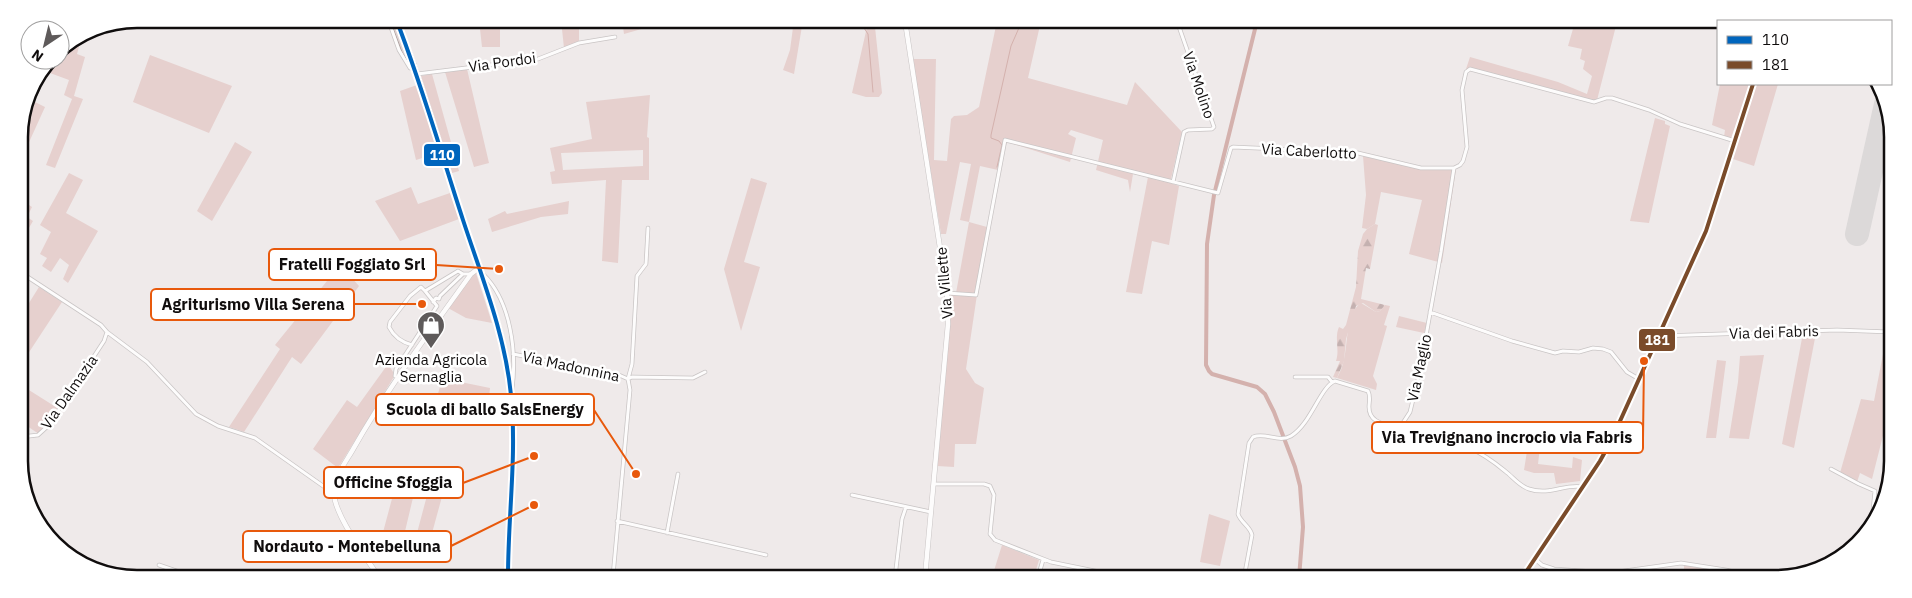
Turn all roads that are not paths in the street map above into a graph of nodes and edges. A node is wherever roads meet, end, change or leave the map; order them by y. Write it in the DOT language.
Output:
graph roads {
  1 [pos="391,28"];
  2 [pos="397,28"];
  3 [pos="906,28"];
  4 [pos="1179,28"];
  5 [pos="615,37"];
  6 [pos="415,69"];
  7 [pos="1753,85"];
  8 [pos="1735,141"];
  9 [pos="1454,168"];
  10 [pos="1173,182"];
  11 [pos="648,228"];
  12 [pos="479,270"];
  13 [pos="462,274"];
  14 [pos="471,274"];
  15 [pos="28,277"];
  16 [pos="425,291"];
  17 [pos="947,293"];
  18 [pos="436,299"];
  19 [pos="1430,312"];
  20 [pos="107,332"];
  21 [pos="1884,332"];
  22 [pos="1658,336"];
  23 [pos="412,345"];
  24 [pos="513,354"];
  25 [pos="705,372"];
  26 [pos="395,376"];
  27 [pos="1296,377"];
  28 [pos="1639,378"];
  29 [pos="628,379"];
  30 [pos="1332,382"];
  31 [pos="511,395"];
  32 [pos="1399,430"];
  33 [pos="28,436"];
  34 [pos="1831,469"];
  35 [pos="678,474"];
  36 [pos="934,484"];
  37 [pos="1583,487"];
  38 [pos="334,493"];
  39 [pos="852,495"];
  40 [pos="906,507"];
  41 [pos="1873,510"];
  42 [pos="931,512"];
  43 [pos="617,521"];
  44 [pos="667,533"];
  45 [pos="766,555"];
  46 [pos="1535,559"];
  47 [pos="1043,560"];
  48 [pos="159,565"];
  49 [pos="174,570"];
  50 [pos="374,570"];
  51 [pos="508,570"];
  52 [pos="613,570"];
  53 [pos="896,570"];
  54 [pos="926,570"];
  55 [pos="1040,570"];
  56 [pos="1091,570"];
  57 [pos="1245,570"];
  58 [pos="1527,570"];
  59 [pos="1565,570"];
  60 [pos="1636,570"];
  61 [pos="1726,570"];
  1 -- 6 [label="street"];
  2 -- 6 [label="highway"];
  3 -- 17 [label="street, Via Villette"];
  4 -- 10 [label="street, Via Molino"];
  5 -- 6 [label="street, Via Pordoi"];
  6 -- 12 [label="main road"];
  7 -- 8 [label="street"];
  8 -- 9 [label="street"];
  8 -- 22 [label="street"];
  9 -- 10 [label="street, Via Caberlotto"];
  9 -- 19 [label="street, Via Maglio"];
  10 -- 17 [label="street, Via Caberlotto"];
  11 -- 29 [label="street"];
  12 -- 14 [label="street"];
  12 -- 24 [label="street, Via Madonnina"];
  12 -- 31 [label="main road"];
  13 -- 14 [label="street"];
  13 -- 16 [label="street"];
  13 -- 18 [label="street"];
  14 -- 38 [label="street"];
  15 -- 20 [label="street"];
  16 -- 18 [label="street"];
  16 -- 23 [label="street"];
  17 -- 36 [label="street, Via Villette"];
  18 -- 23 [label="street"];
  19 -- 28 [label="street, Via Maglio"];
  19 -- 32 [label="street, Via Maglio"];
  20 -- 33 [label="street, Via Dalmazia"];
  20 -- 38 [label="street"];
  21 -- 22 [label="street, Via dei Fabris"];
  22 -- 28 [label="street"];
  23 -- 26 [label="street"];
  24 -- 29 [label="street, Via Madonnina"];
  24 -- 31 [label="street, Via Madonnina"];
  25 -- 29 [label="street"];
  27 -- 30 [label="street"];
  28 -- 37 [label="street"];
  29 -- 43 [label="street"];
  30 -- 32 [label="street"];
  30 -- 57 [label="street"];
  31 -- 51 [label="main road"];
  32 -- 37 [label="street"];
  34 -- 41 [label="street"];
  35 -- 44 [label="street"];
  36 -- 42 [label="street, Via Villette"];
  36 -- 47 [label="street"];
  37 -- 46 [label="street"];
  38 -- 50 [label="street"];
  39 -- 40 [label="street"];
  40 -- 42 [label="street"];
  40 -- 53 [label="street"];
  42 -- 54 [label="street, Via Villette"];
  43 -- 44 [label="street"];
  43 -- 52 [label="street"];
  44 -- 45 [label="street"];
  46 -- 58 [label="street"];
  46 -- 59 [label="street"];
  47 -- 55 [label="street"];
  47 -- 56 [label="street"];
  48 -- 49 [label="street"];
  60 -- 61 [label="street"];
}
